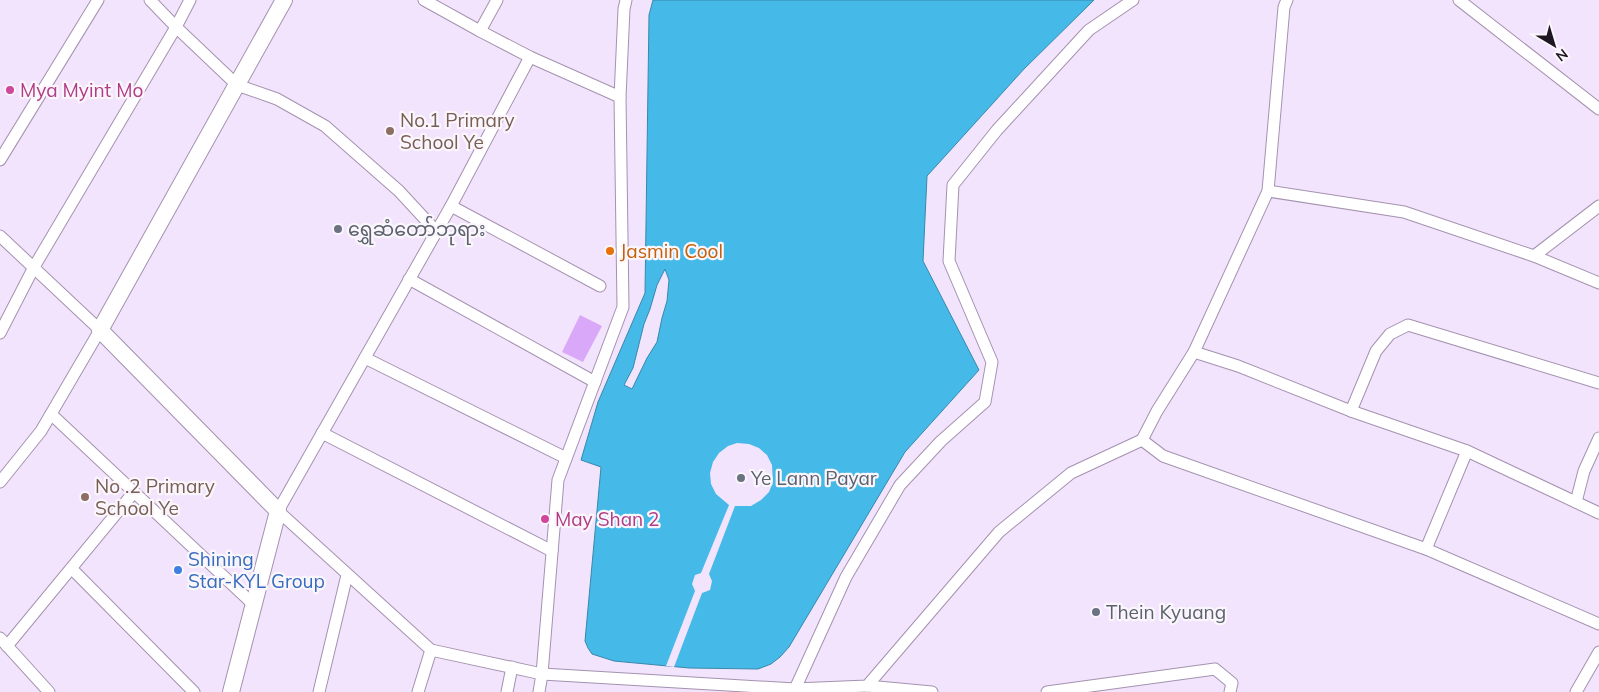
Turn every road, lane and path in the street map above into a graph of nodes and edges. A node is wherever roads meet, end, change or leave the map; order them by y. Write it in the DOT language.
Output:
graph roads {
  1 [pos="98,0"];
  2 [pos="150,0"];
  3 [pos="190,0"];
  4 [pos="284,0"];
  5 [pos="424,0"];
  6 [pos="497,0"];
  7 [pos="626,0"];
  8 [pos="1133,0"];
  9 [pos="1287,0"];
  10 [pos="1459,0"];
  11 [pos="176,27"];
  12 [pos="480,31"];
  13 [pos="530,57"];
  14 [pos="237,85"];
  15 [pos="620,97"];
  16 [pos="1599,109"];
  17 [pos="0,160"];
  18 [pos="1268,190"];
  19 [pos="451,206"];
  20 [pos="1599,206"];
  21 [pos="436,231"];
  22 [pos="0,236"];
  23 [pos="1534,256"];
  24 [pos="34,267"];
  25 [pos="410,279"];
  26 [pos="1599,283"];
  27 [pos="600,286"];
  28 [pos="100,330"];
  29 [pos="0,332"];
  30 [pos="1194,352"];
  31 [pos="365,358"];
  32 [pos="595,382"];
  33 [pos="1599,383"];
  34 [pos="1351,411"];
  35 [pos="51,414"];
  36 [pos="322,433"];
  37 [pos="1599,438"];
  38 [pos="1142,440"];
  39 [pos="1467,451"];
  40 [pos="566,458"];
  41 [pos="0,482"];
  42 [pos="134,492"];
  43 [pos="1576,502"];
  44 [pos="278,511"];
  45 [pos="1599,514"];
  46 [pos="1426,549"];
  47 [pos="552,551"];
  48 [pos="72,569"];
  49 [pos="347,575"];
  50 [pos="254,605"];
  51 [pos="1599,624"];
  52 [pos="4,642"];
  53 [pos="431,650"];
  54 [pos="1599,652"];
  55 [pos="512,667"];
  56 [pos="542,674"];
  57 [pos="871,689"];
  58 [pos="795,691"];
  59 [pos="50,692"];
  60 [pos="194,692"];
  61 [pos="231,692"];
  62 [pos="318,692"];
  63 [pos="418,692"];
  64 [pos="507,692"];
  65 [pos="539,692"];
  66 [pos="932,692"];
  67 [pos="1047,692"];
  68 [pos="1230,692"];
  69 [pos="1576,692"];
  1 -- 17 [label="street"];
  2 -- 11 [label="street"];
  3 -- 11 [label="street"];
  4 -- 14 [label="street"];
  5 -- 12 [label="street"];
  6 -- 12 [label="street"];
  7 -- 15 [label="street"];
  8 -- 58 [label="street"];
  9 -- 18 [label="street"];
  10 -- 16 [label="street"];
  11 -- 14 [label="street"];
  11 -- 24 [label="street"];
  12 -- 13 [label="street"];
  13 -- 15 [label="street"];
  13 -- 19 [label="street"];
  14 -- 21 [label="street"];
  14 -- 28 [label="street"];
  15 -- 32 [label="street"];
  18 -- 23 [label="street"];
  18 -- 30 [label="street"];
  19 -- 21 [label="street"];
  19 -- 27 [label="street"];
  20 -- 23 [label="street"];
  21 -- 25 [label="street"];
  22 -- 24 [label="street"];
  23 -- 26 [label="street"];
  24 -- 28 [label="street"];
  24 -- 29 [label="street"];
  25 -- 31 [label="street"];
  25 -- 32 [label="street"];
  28 -- 35 [label="street"];
  28 -- 44 [label="street"];
  30 -- 34 [label="street"];
  30 -- 38 [label="street"];
  31 -- 36 [label="street"];
  31 -- 40 [label="street"];
  32 -- 40 [label="street"];
  33 -- 34 [label="street"];
  34 -- 39 [label="street"];
  35 -- 41 [label="street"];
  35 -- 42 [label="street"];
  36 -- 44 [label="street"];
  36 -- 47 [label="street"];
  37 -- 43 [label="street"];
  38 -- 46 [label="street"];
  38 -- 57 [label="street"];
  39 -- 43 [label="street"];
  39 -- 46 [label="street"];
  40 -- 47 [label="street"];
  42 -- 48 [label="street"];
  42 -- 50 [label="street"];
  43 -- 45 [label="street"];
  44 -- 49 [label="street"];
  44 -- 50 [label="street"];
  46 -- 51 [label="street"];
  47 -- 56 [label="street"];
  48 -- 52 [label="street"];
  48 -- 60 [label="street"];
  49 -- 53 [label="street"];
  49 -- 62 [label="street"];
  50 -- 61 [label="street"];
  52 -- 59 [label="street"];
  53 -- 55 [label="street"];
  53 -- 63 [label="street"];
  54 -- 69 [label="street"];
  55 -- 56 [label="street"];
  55 -- 64 [label="street"];
  56 -- 58 [label="street"];
  56 -- 65 [label="street"];
  57 -- 58 [label="street"];
  57 -- 66 [label="street"];
  67 -- 68 [label="street"];
}
